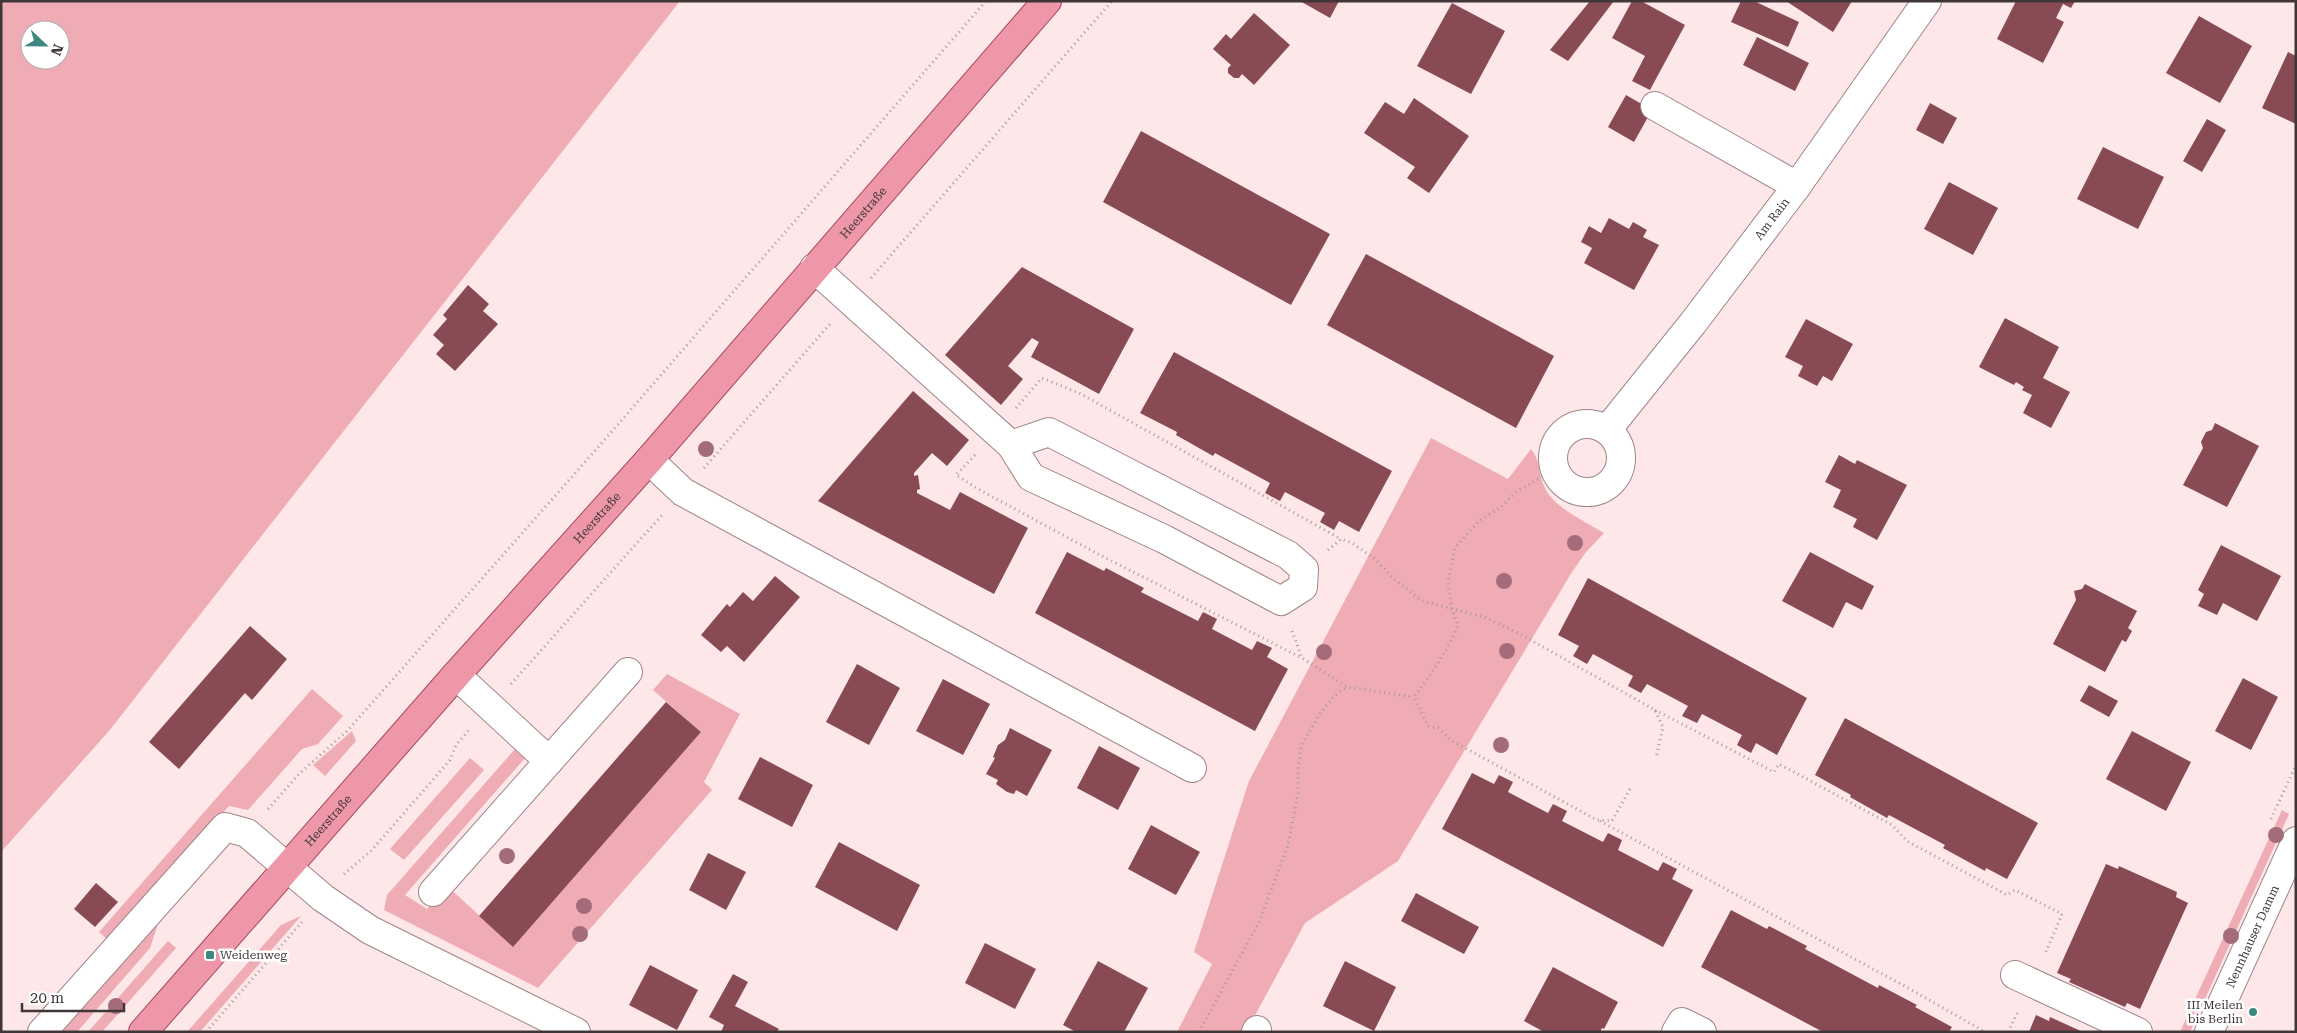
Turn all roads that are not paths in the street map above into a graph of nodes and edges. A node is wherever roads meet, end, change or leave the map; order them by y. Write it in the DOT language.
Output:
graph roads {
  1 [pos="1047,1"];
  2 [pos="1927,1"];
  3 [pos="1655,106"];
  4 [pos="1797,186"];
  5 [pos="814,268"];
  6 [pos="1607,430"];
  7 [pos="1011,445"];
  8 [pos="649,460"];
  9 [pos="628,672"];
  10 [pos="456,675"];
  11 [pos="549,761"];
  12 [pos="1192,768"];
  13 [pos="2296,841"];
  14 [pos="288,867"];
  15 [pos="433,892"];
  16 [pos="2015,975"];
  17 [pos="42,1032"];
  18 [pos="144,1032"];
  19 [pos="576,1032"];
  20 [pos="1676,1032"];
  21 [pos="1702,1032"];
  22 [pos="2138,1032"];
  23 [pos="2209,1032"];
  1 -- 5 [label="main road, Heerstraße"];
  2 -- 4 [label="street, Am Rain"];
  3 -- 4 [label="street"];
  4 -- 6 [label="street, Am Rain"];
  5 -- 7 [label="street"];
  5 -- 8 [label="main road, Heerstraße"];
  6 -- 6 [label="street"];
  7 -- 7 [label="street"];
  8 -- 10 [label="main road, Heerstraße"];
  8 -- 12 [label="street"];
  9 -- 11 [label="street"];
  10 -- 11 [label="street"];
  10 -- 14 [label="main road, Heerstraße"];
  11 -- 15 [label="street"];
  13 -- 23 [label="street, Nennhauser Damm"];
  14 -- 17 [label="street"];
  14 -- 18 [label="main road, Heerstraße"];
  14 -- 19 [label="street"];
  16 -- 22 [label="street"];
  20 -- 21 [label="street"];
}
